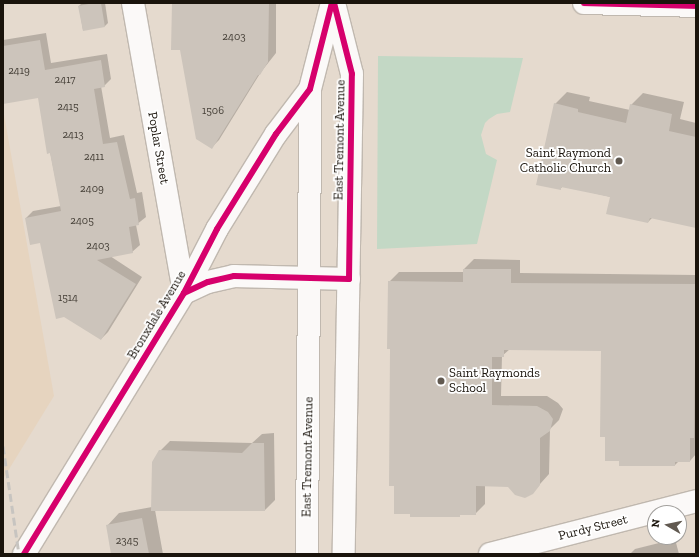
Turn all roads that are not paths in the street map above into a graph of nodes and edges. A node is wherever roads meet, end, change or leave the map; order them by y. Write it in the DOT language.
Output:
graph roads {
  1 [pos="133,3"];
  2 [pos="333,3"];
  3 [pos="584,3"];
  4 [pos="696,6"];
  5 [pos="310,89"];
  6 [pos="310,278"];
  7 [pos="349,279"];
  8 [pos="184,293"];
  9 [pos="696,501"];
  10 [pos="24,554"];
  11 [pos="307,554"];
  12 [pos="344,554"];
  13 [pos="490,554"];
  1 -- 8 [label="street, Poplar Street"];
  2 -- 5 [label="street, East Tremont Avenue"];
  2 -- 7 [label="street, East Tremont Avenue"];
  3 -- 4 [label="street"];
  5 -- 6 [label="street, East Tremont Avenue"];
  5 -- 8 [label="street, Bronxdale Avenue"];
  6 -- 7 [label="street"];
  6 -- 8 [label="street"];
  6 -- 11 [label="street, East Tremont Avenue"];
  7 -- 12 [label="street, East Tremont Avenue"];
  8 -- 10 [label="street, Bronxdale Avenue"];
  9 -- 13 [label="street, Purdy Street"];
}
